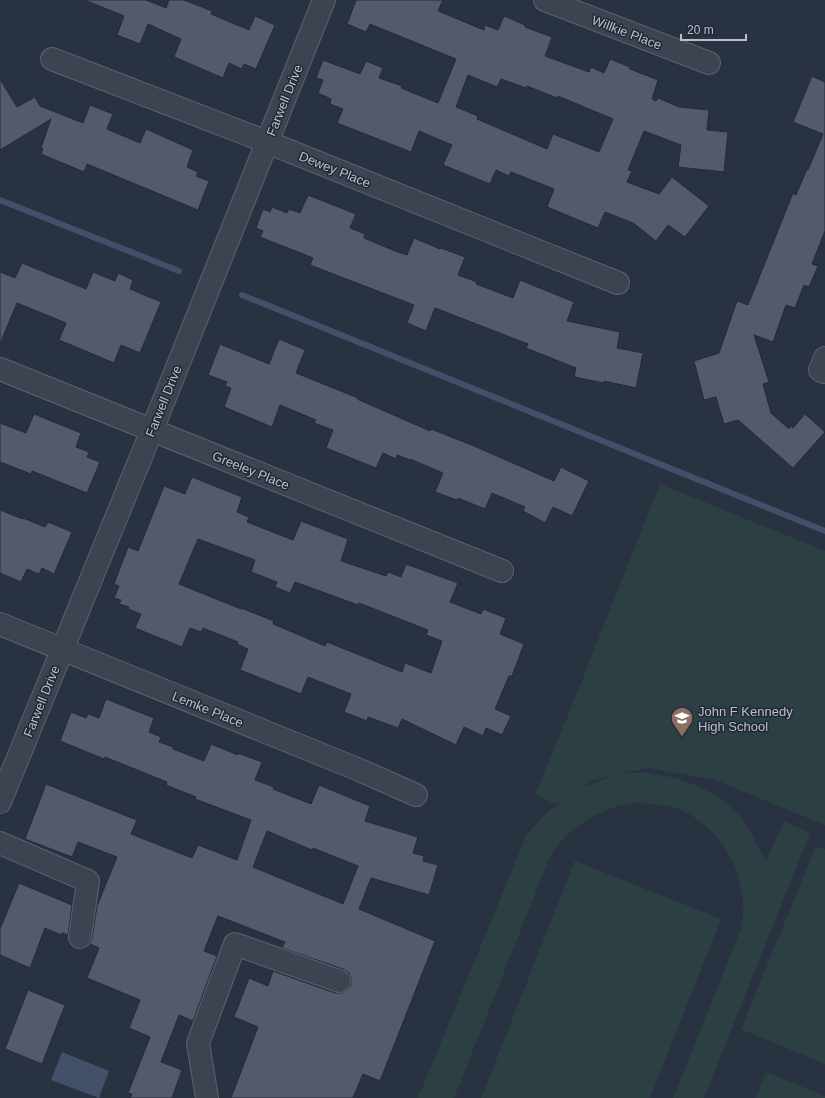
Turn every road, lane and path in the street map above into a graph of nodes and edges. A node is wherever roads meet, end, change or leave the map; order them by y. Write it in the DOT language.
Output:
graph roads {
  1 [pos="324,0"];
  2 [pos="545,0"];
  3 [pos="52,58"];
  4 [pos="709,63"];
  5 [pos="267,142"];
  6 [pos="618,283"];
  7 [pos="0,369"];
  8 [pos="152,430"];
  9 [pos="502,571"];
  10 [pos="0,624"];
  11 [pos="62,650"];
  12 [pos="416,795"];
  13 [pos="0,802"];
  14 [pos="0,843"];
  15 [pos="80,937"];
  16 [pos="339,982"];
  17 [pos="207,1098"];
  1 -- 5 [label="street, Farwell Drive"];
  2 -- 4 [label="street, Willkie Place"];
  3 -- 5 [label="street, Dewey Place"];
  5 -- 6 [label="street, Dewey Place"];
  5 -- 8 [label="street, Farwell Drive"];
  7 -- 8 [label="street, Greeley Place"];
  8 -- 9 [label="street, Greeley Place"];
  8 -- 11 [label="street, Farwell Drive"];
  10 -- 11 [label="street, Lemke Place"];
  11 -- 12 [label="street, Lemke Place"];
  11 -- 13 [label="street, Farwell Drive"];
  14 -- 15 [label="street"];
  16 -- 17 [label="street"];
}
